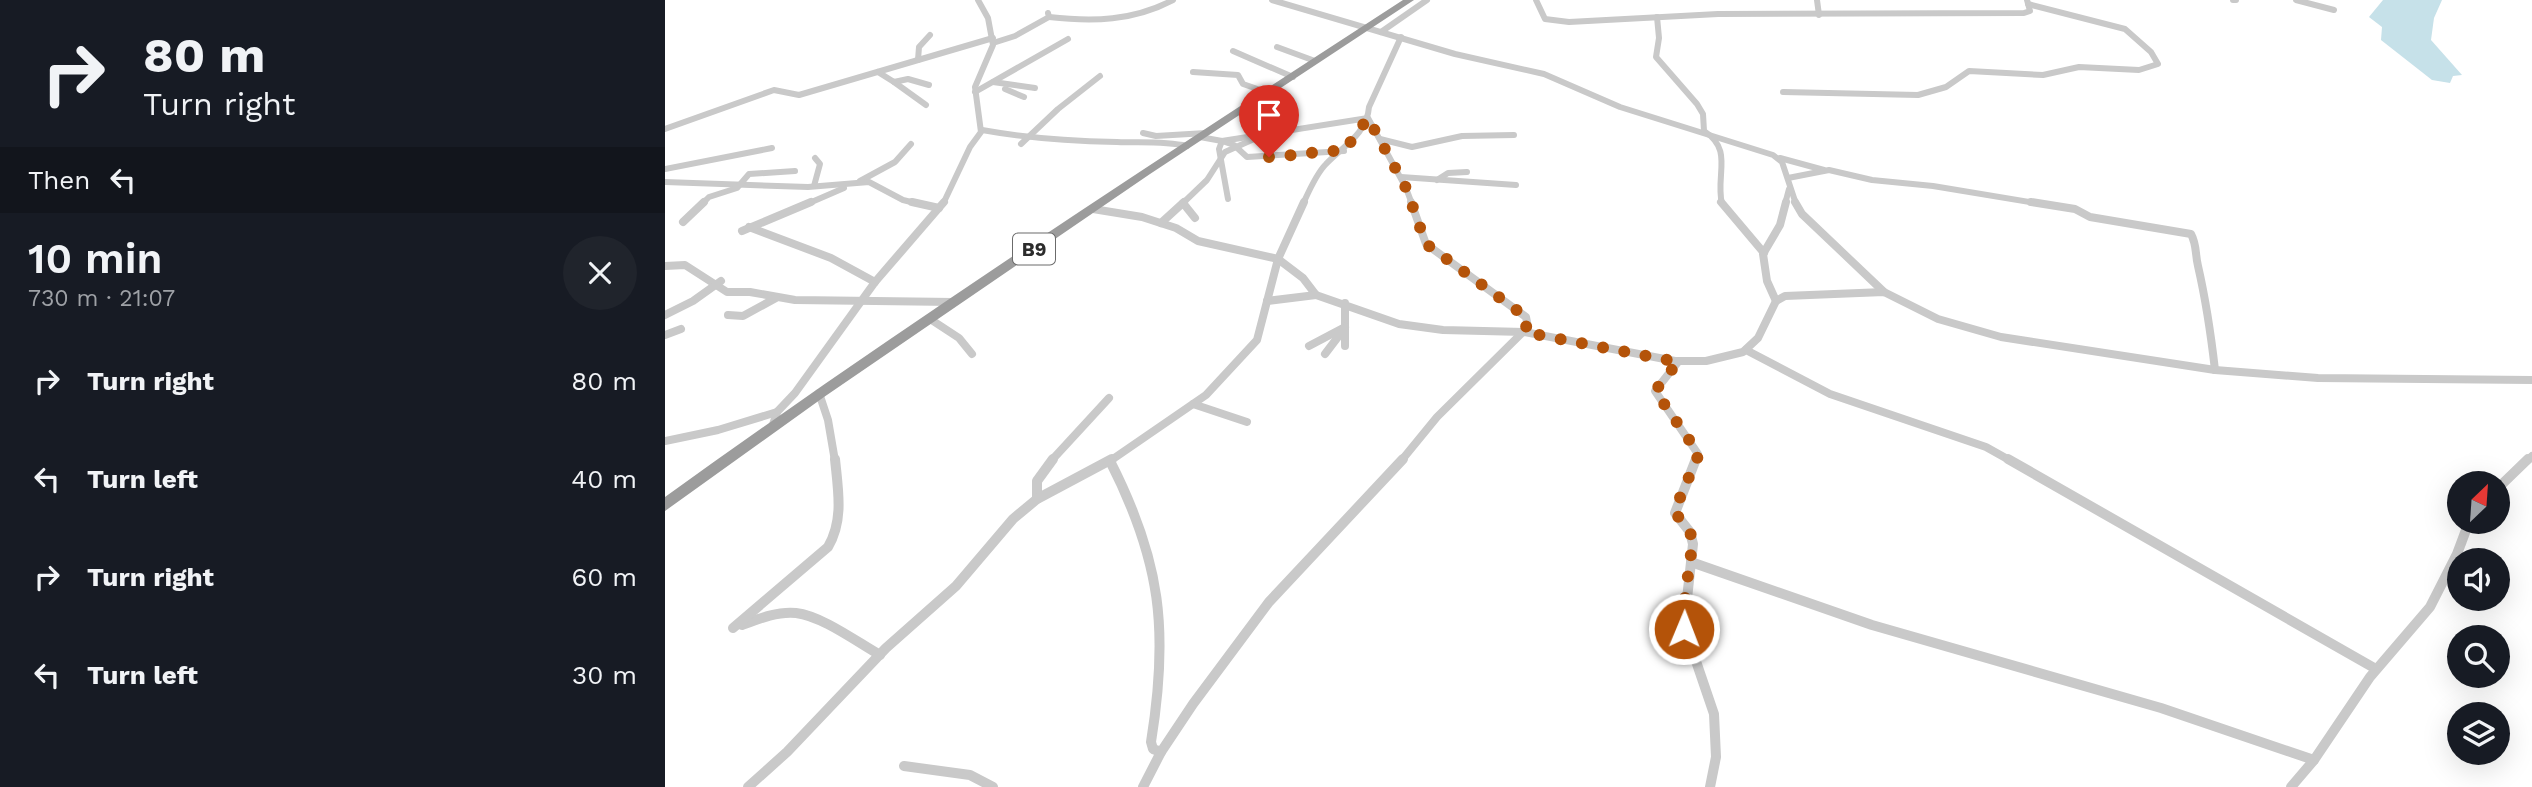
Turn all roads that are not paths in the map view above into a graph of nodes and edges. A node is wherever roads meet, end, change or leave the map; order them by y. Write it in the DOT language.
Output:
graph roads {
  1 [pos="978,0"];
  2 [pos="1173,0"];
  3 [pos="1272,0"];
  4 [pos="1409,0"];
  5 [pos="1427,0"];
  6 [pos="1536,0"];
  7 [pos="1817,0"];
  8 [pos="2297,0"];
  9 [pos="2027,2"];
  10 [pos="2334,10"];
  11 [pos="1819,15"];
  12 [pos="1657,17"];
  13 [pos="1367,28"];
  14 [pos="1381,32"];
  15 [pos="930,35"];
  16 [pos="1401,37"];
  17 [pos="1068,39"];
  18 [pos="993,41"];
  19 [pos="1277,47"];
  20 [pos="1233,51"];
  21 [pos="918,60"];
  22 [pos="1315,61"];
  23 [pos="878,72"];
  24 [pos="1193,72"];
  25 [pos="1100,76"];
  26 [pos="1293,78"];
  27 [pos="894,82"];
  28 [pos="989,84"];
  29 [pos="929,85"];
  30 [pos="1035,88"];
  31 [pos="975,92"];
  32 [pos="1783,92"];
  33 [pos="1269,93"];
  34 [pos="1024,97"];
  35 [pos="926,105"];
  36 [pos="1368,118"];
  37 [pos="665,129"];
  38 [pos="982,130"];
  39 [pos="1704,131"];
  40 [pos="1143,133"];
  41 [pos="1204,135"];
  42 [pos="1514,135"];
  43 [pos="1030,136"];
  44 [pos="1258,136"];
  45 [pos="1380,139"];
  46 [pos="1222,141"];
  47 [pos="911,144"];
  48 [pos="1021,144"];
  49 [pos="1187,146"];
  50 [pos="1235,146"];
  51 [pos="772,148"];
  52 [pos="714,149"];
  53 [pos="1344,151"];
  54 [pos="1221,156"];
  55 [pos="815,158"];
  56 [pos="1779,158"];
  57 [pos="696,162"];
  58 [pos="757,164"];
  59 [pos="665,169"];
  60 [pos="1829,170"];
  61 [pos="795,171"];
  62 [pos="1467,172"];
  63 [pos="749,174"];
  64 [pos="1401,177"];
  65 [pos="1788,178"];
  66 [pos="1437,180"];
  67 [pos="665,182"];
  68 [pos="859,182"];
  69 [pos="741,183"];
  70 [pos="1516,185"];
  71 [pos="814,186"];
  72 [pos="1790,188"];
  73 [pos="1228,199"];
  74 [pos="1183,204"];
  75 [pos="939,208"];
  76 [pos="1093,209"];
  77 [pos="1195,218"];
  78 [pos="683,222"];
  79 [pos="1161,223"];
  80 [pos="1764,253"];
  81 [pos="1278,259"];
  82 [pos="665,266"];
  83 [pos="875,282"];
  84 [pos="718,283"];
  85 [pos="1884,292"];
  86 [pos="1316,295"];
  87 [pos="776,298"];
  88 [pos="1776,300"];
  89 [pos="862,301"];
  90 [pos="1267,301"];
  91 [pos="954,302"];
  92 [pos="1345,303"];
  93 [pos="665,315"];
  94 [pos="728,315"];
  95 [pos="930,319"];
  96 [pos="1345,327"];
  97 [pos="681,329"];
  98 [pos="1524,332"];
  99 [pos="665,335"];
  100 [pos="1345,345"];
  101 [pos="1309,346"];
  102 [pos="1746,350"];
  103 [pos="972,354"];
  104 [pos="1325,354"];
  105 [pos="1678,362"];
  106 [pos="2215,370"];
  107 [pos="2532,380"];
  108 [pos="820,393"];
  109 [pos="1109,398"];
  110 [pos="1193,404"];
  111 [pos="777,412"];
  112 [pos="1247,422"];
  113 [pos="772,428"];
  114 [pos="665,441"];
  115 [pos="2532,456"];
  116 [pos="1110,461"];
  117 [pos="2510,477"];
  118 [pos="1037,499"];
  119 [pos="665,505"];
  120 [pos="2464,534"];
  121 [pos="1691,562"];
  122 [pos="880,655"];
  123 [pos="2376,668"];
  124 [pos="1161,752"];
  125 [pos="2314,760"];
  126 [pos="904,766"];
  127 [pos="748,787"];
  128 [pos="993,787"];
  129 [pos="1143,787"];
  130 [pos="1710,787"];
  131 [pos="2291,787"];
  1 -- 18 [label="street"];
  2 -- 18 [label="street"];
  3 -- 13 [label="street"];
  4 -- 13 [label="highway, B9"];
  5 -- 14 [label="street"];
  6 -- 12 [label="street"];
  7 -- 11 [label="street"];
  8 -- 10 [label="street"];
  9 -- 11 [label="street"];
  9 -- 32 [label="street"];
  11 -- 12 [label="street"];
  12 -- 39 [label="street"];
  13 -- 14 [label="street"];
  13 -- 22 [label="highway, B9"];
  14 -- 16 [label="street"];
  15 -- 21 [label="street"];
  16 -- 36 [label="street"];
  16 -- 39 [label="street"];
  17 -- 28 [label="street"];
  18 -- 21 [label="street"];
  18 -- 31 [label="street"];
  19 -- 22 [label="street"];
  20 -- 26 [label="street"];
  21 -- 23 [label="street"];
  22 -- 26 [label="highway, B9"];
  23 -- 27 [label="street"];
  23 -- 37 [label="street"];
  24 -- 33 [label="street"];
  25 -- 43 [label="street"];
  26 -- 33 [label="highway, B9"];
  27 -- 29 [label="street"];
  27 -- 35 [label="street"];
  28 -- 30 [label="street"];
  28 -- 31 [label="street"];
  28 -- 34 [label="street"];
  31 -- 38 [label="street"];
  33 -- 41 [label="highway, B9"];
  36 -- 44 [label="street"];
  36 -- 45 [label="street"];
  36 -- 53 [label="street"];
  38 -- 43 [label="street"];
  38 -- 75 [label="street"];
  39 -- 56 [label="street"];
  39 -- 80 [label="street"];
  40 -- 41 [label="street"];
  41 -- 46 [label="street"];
  41 -- 49 [label="highway, B9"];
  42 -- 45 [label="street"];
  43 -- 48 [label="street"];
  43 -- 49 [label="street"];
  44 -- 46 [label="street"];
  44 -- 50 [label="street"];
  45 -- 64 [label="street"];
  46 -- 50 [label="street"];
  46 -- 54 [label="street"];
  47 -- 68 [label="street"];
  49 -- 76 [label="highway, B9"];
  50 -- 53 [label="street"];
  50 -- 54 [label="street"];
  51 -- 57 [label="street"];
  52 -- 57 [label="street"];
  53 -- 81 [label="street"];
  54 -- 73 [label="street"];
  54 -- 74 [label="street"];
  55 -- 71 [label="street"];
  56 -- 60 [label="street"];
  56 -- 65 [label="street"];
  57 -- 59 [label="street"];
  58 -- 63 [label="street"];
  60 -- 65 [label="street"];
  60 -- 106 [label="street"];
  61 -- 63 [label="street"];
  62 -- 66 [label="street"];
  63 -- 69 [label="street"];
  64 -- 66 [label="street"];
  64 -- 98 [label="street"];
  65 -- 72 [label="street"];
  66 -- 70 [label="street"];
  67 -- 69 [label="street"];
  68 -- 71 [label="street"];
  68 -- 75 [label="street"];
  68 -- 83 [label="street"];
  69 -- 71 [label="street"];
  69 -- 78 [label="street"];
  72 -- 80 [label="street"];
  72 -- 85 [label="street"];
  74 -- 77 [label="street"];
  74 -- 79 [label="street"];
  75 -- 83 [label="street"];
  76 -- 79 [label="street"];
  76 -- 91 [label="highway, B9"];
  79 -- 81 [label="street"];
  80 -- 88 [label="street"];
  81 -- 86 [label="street"];
  81 -- 90 [label="street"];
  82 -- 84 [label="street"];
  83 -- 89 [label="street"];
  84 -- 87 [label="street"];
  84 -- 93 [label="street"];
  85 -- 88 [label="street"];
  85 -- 106 [label="street"];
  86 -- 90 [label="street"];
  86 -- 92 [label="street"];
  87 -- 89 [label="street"];
  87 -- 94 [label="street"];
  88 -- 102 [label="street"];
  89 -- 91 [label="street"];
  89 -- 111 [label="street"];
  90 -- 110 [label="street"];
  91 -- 95 [label="highway, B9"];
  92 -- 96 [label="street"];
  92 -- 98 [label="street"];
  95 -- 103 [label="street"];
  95 -- 108 [label="highway, B9"];
  96 -- 100 [label="street"];
  96 -- 101 [label="street"];
  96 -- 104 [label="street"];
  97 -- 99 [label="street"];
  98 -- 105 [label="street"];
  98 -- 124 [label="street"];
  102 -- 105 [label="street"];
  102 -- 123 [label="street"];
  105 -- 121 [label="street"];
  106 -- 107 [label="street"];
  108 -- 113 [label="highway, B9"];
  108 -- 122 [label="street"];
  109 -- 118 [label="street"];
  110 -- 112 [label="street"];
  110 -- 116 [label="street"];
  111 -- 113 [label="street"];
  111 -- 114 [label="street"];
  113 -- 119 [label="highway, B9"];
  115 -- 117 [label="street"];
  116 -- 118 [label="street"];
  116 -- 124 [label="street"];
  118 -- 122 [label="street"];
  120 -- 123 [label="street"];
  121 -- 125 [label="street"];
  121 -- 130 [label="street"];
  122 -- 127 [label="street"];
  123 -- 125 [label="street"];
  124 -- 129 [label="street"];
  125 -- 131 [label="street"];
  126 -- 128 [label="street"];
}
